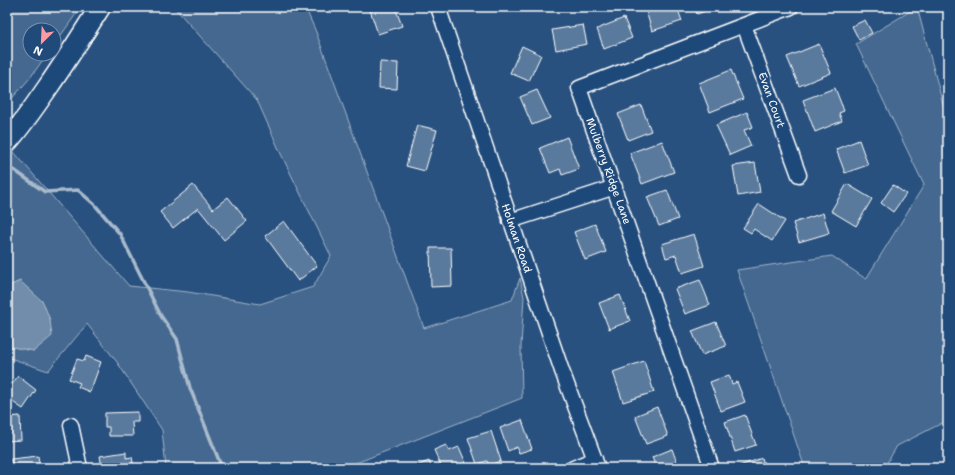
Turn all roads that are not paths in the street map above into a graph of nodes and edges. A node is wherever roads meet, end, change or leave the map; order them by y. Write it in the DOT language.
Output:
graph roads {
  1 [pos="100,7"];
  2 [pos="438,7"];
  3 [pos="791,7"];
  4 [pos="744,25"];
  5 [pos="7,142"];
  6 [pos="799,175"];
  7 [pos="615,187"];
  8 [pos="510,221"];
  9 [pos="71,426"];
  10 [pos="596,464"];
  11 [pos="80,468"];
  12 [pos="573,468"];
  13 [pos="712,468"];
  1 -- 5 [label="street"];
  2 -- 8 [label="street, Holman Road"];
  3 -- 4 [label="street, Mulberry Ridge Lane"];
  4 -- 6 [label="street, Evan Court"];
  4 -- 7 [label="street, Mulberry Ridge Lane"];
  7 -- 8 [label="street"];
  7 -- 13 [label="street, Mulberry Ridge Lane"];
  8 -- 10 [label="street, Holman Road"];
  9 -- 11 [label="street"];
  10 -- 12 [label="street"];
}
